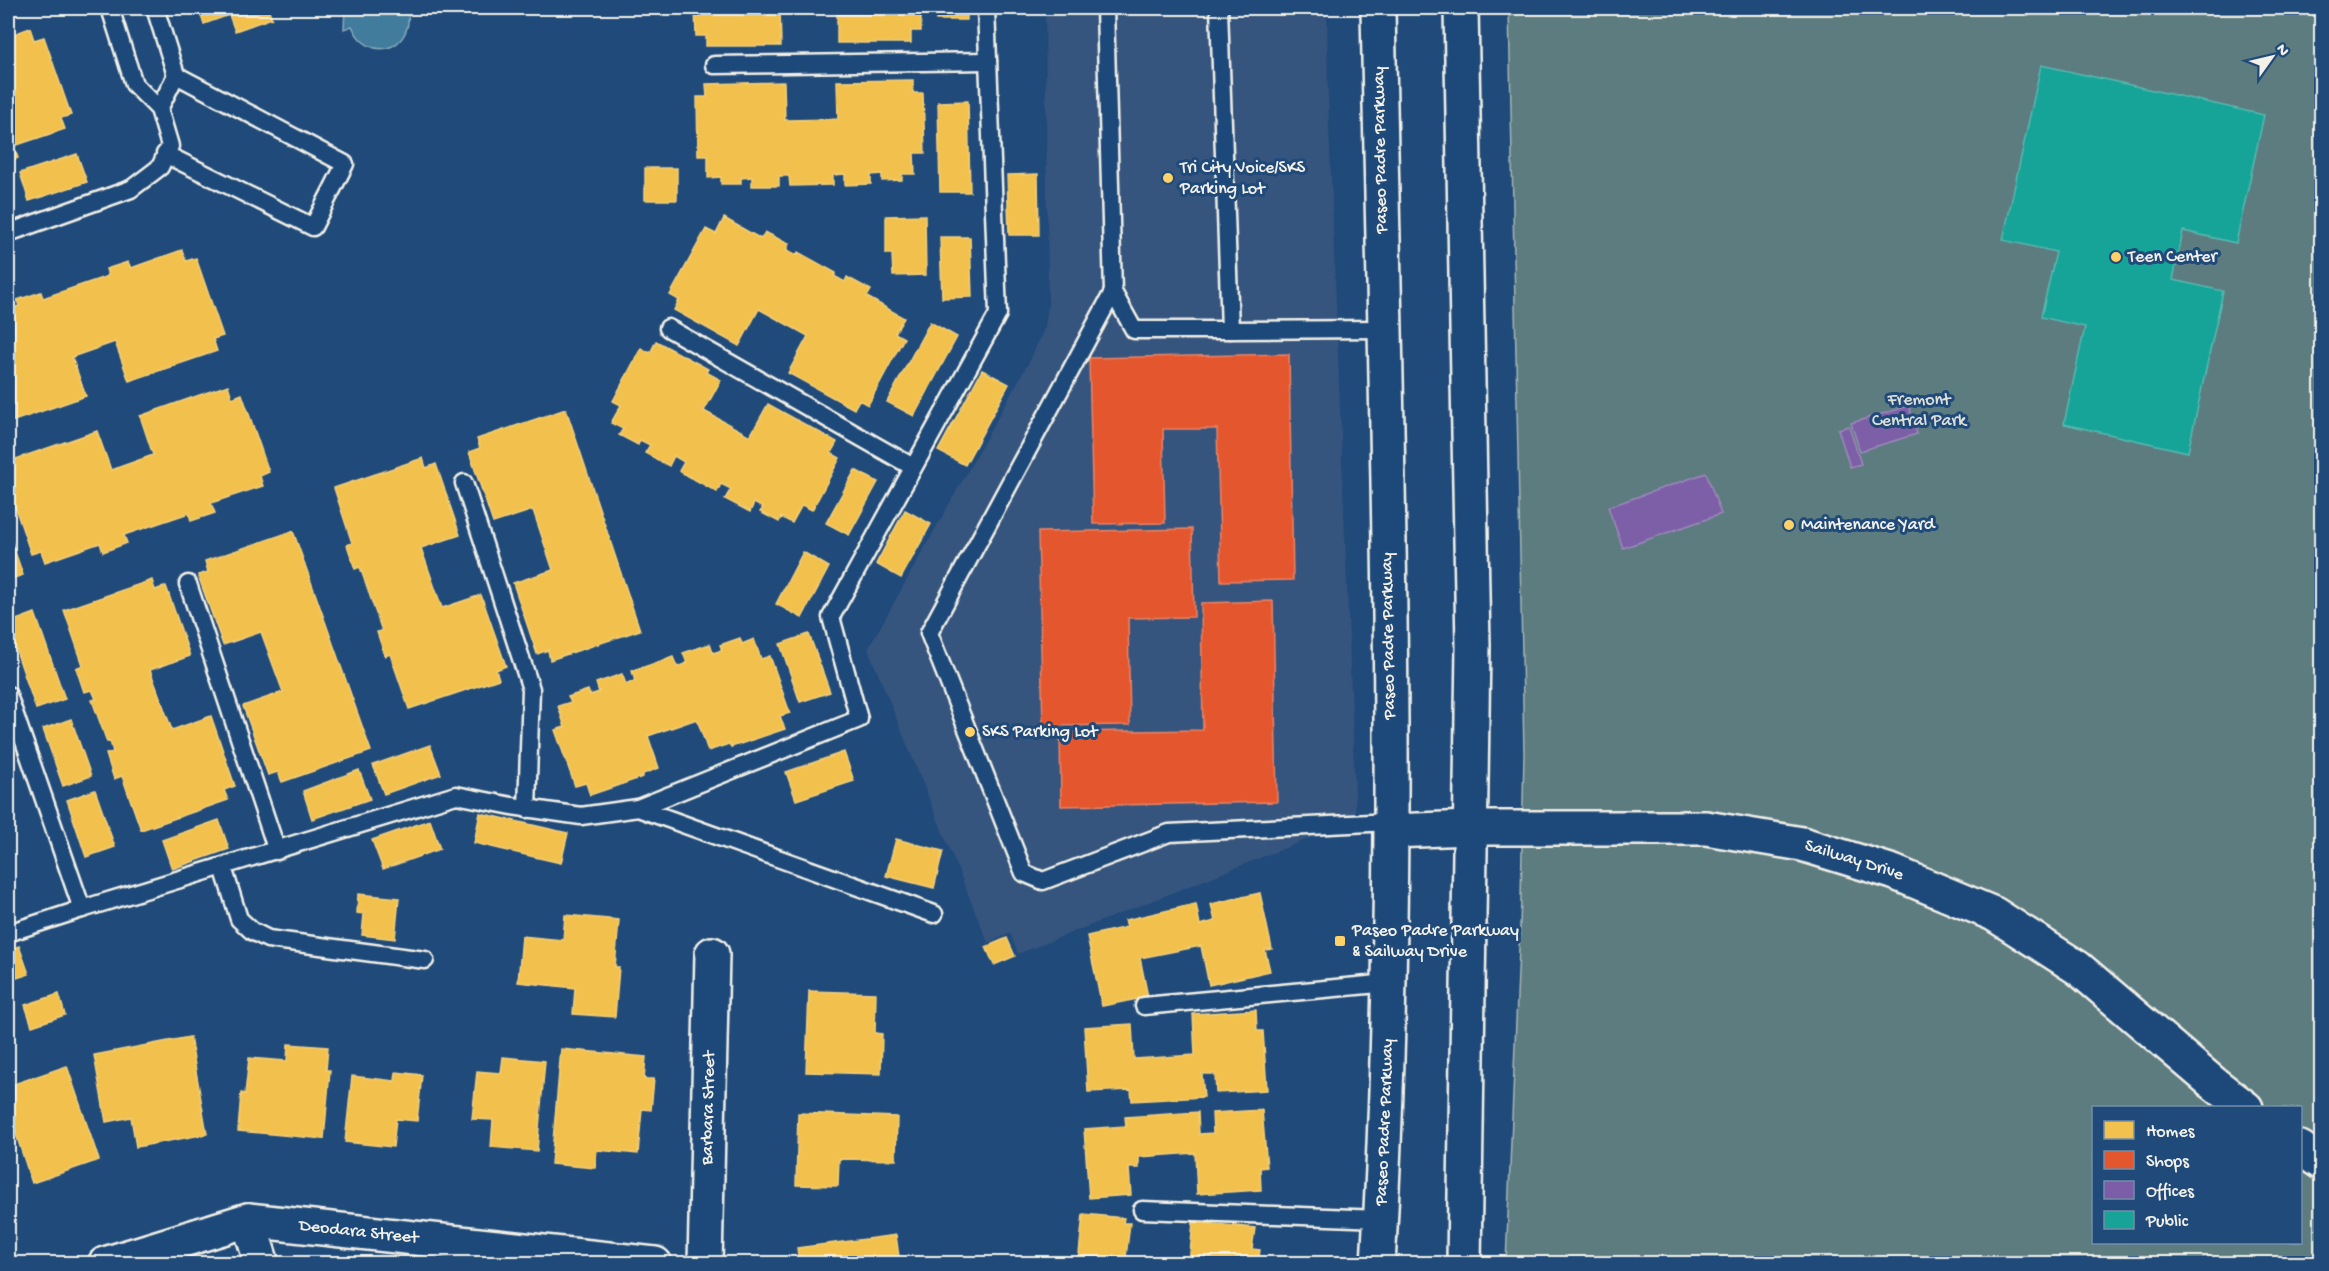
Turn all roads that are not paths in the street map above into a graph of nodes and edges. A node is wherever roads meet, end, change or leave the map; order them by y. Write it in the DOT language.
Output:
graph roads {
  1 [pos="110,8"];
  2 [pos="155,8"];
  3 [pos="986,8"];
  4 [pos="1105,8"];
  5 [pos="1219,8"];
  6 [pos="1378,8"];
  7 [pos="1461,8"];
  8 [pos="988,61"];
  9 [pos="714,65"];
  10 [pos="176,75"];
  11 [pos="159,109"];
  12 [pos="165,154"];
  13 [pos="8,233"];
  14 [pos="1113,292"];
  15 [pos="668,328"];
  16 [pos="1384,329"];
  17 [pos="1230,330"];
  18 [pos="914,467"];
  19 [pos="464,483"];
  20 [pos="188,584"];
  21 [pos="8,695"];
  22 [pos="638,808"];
  23 [pos="527,809"];
  24 [pos="1391,827"];
  25 [pos="1470,828"];
  26 [pos="277,851"];
  27 [pos="223,867"];
  28 [pos="82,909"];
  29 [pos="934,914"];
  30 [pos="8,933"];
  31 [pos="712,954"];
  32 [pos="425,960"];
  33 [pos="1389,983"];
  34 [pos="1144,1006"];
  35 [pos="2245,1106"];
  36 [pos="2302,1149"];
  37 [pos="2322,1163"];
  38 [pos="1142,1210"];
  39 [pos="1380,1219"];
  40 [pos="248,1220"];
  41 [pos="105,1263"];
  42 [pos="262,1263"];
  43 [pos="656,1263"];
  44 [pos="705,1263"];
  45 [pos="1378,1263"];
  46 [pos="1464,1263"];
  1 -- 11 [label="lane"];
  2 -- 10 [label="lane"];
  3 -- 8 [label="lane"];
  4 -- 14 [label="lane"];
  5 -- 17 [label="lane"];
  6 -- 16 [label="main road, Paseo Padre Parkway"];
  7 -- 25 [label="main road"];
  8 -- 9 [label="lane"];
  8 -- 18 [label="lane"];
  10 -- 11 [label="lane"];
  10 -- 12 [label="lane"];
  11 -- 12 [label="lane"];
  12 -- 13 [label="lane"];
  14 -- 17 [label="lane"];
  14 -- 24 [label="lane"];
  15 -- 18 [label="lane"];
  16 -- 17 [label="lane"];
  16 -- 24 [label="main road, Paseo Padre Parkway"];
  18 -- 22 [label="lane"];
  19 -- 23 [label="lane"];
  20 -- 26 [label="lane"];
  21 -- 28 [label="lane"];
  22 -- 23 [label="lane"];
  22 -- 29 [label="lane"];
  23 -- 26 [label="lane"];
  24 -- 25 [label="main road, Sailway Drive"];
  24 -- 33 [label="main road, Paseo Padre Parkway"];
  25 -- 35 [label="main road, Sailway Drive"];
  25 -- 46 [label="main road"];
  26 -- 27 [label="lane"];
  27 -- 28 [label="lane"];
  27 -- 32 [label="lane"];
  28 -- 30 [label="lane"];
  31 -- 44 [label="main road, Barbara Street"];
  33 -- 34 [label="lane"];
  33 -- 39 [label="main road, Paseo Padre Parkway"];
  36 -- 37 [label="main road"];
  38 -- 39 [label="lane"];
  39 -- 45 [label="main road, Paseo Padre Parkway"];
  40 -- 41 [label="main road, Deodara Street"];
  40 -- 42 [label="main road"];
  40 -- 43 [label="main road, Deodara Street"];
}
